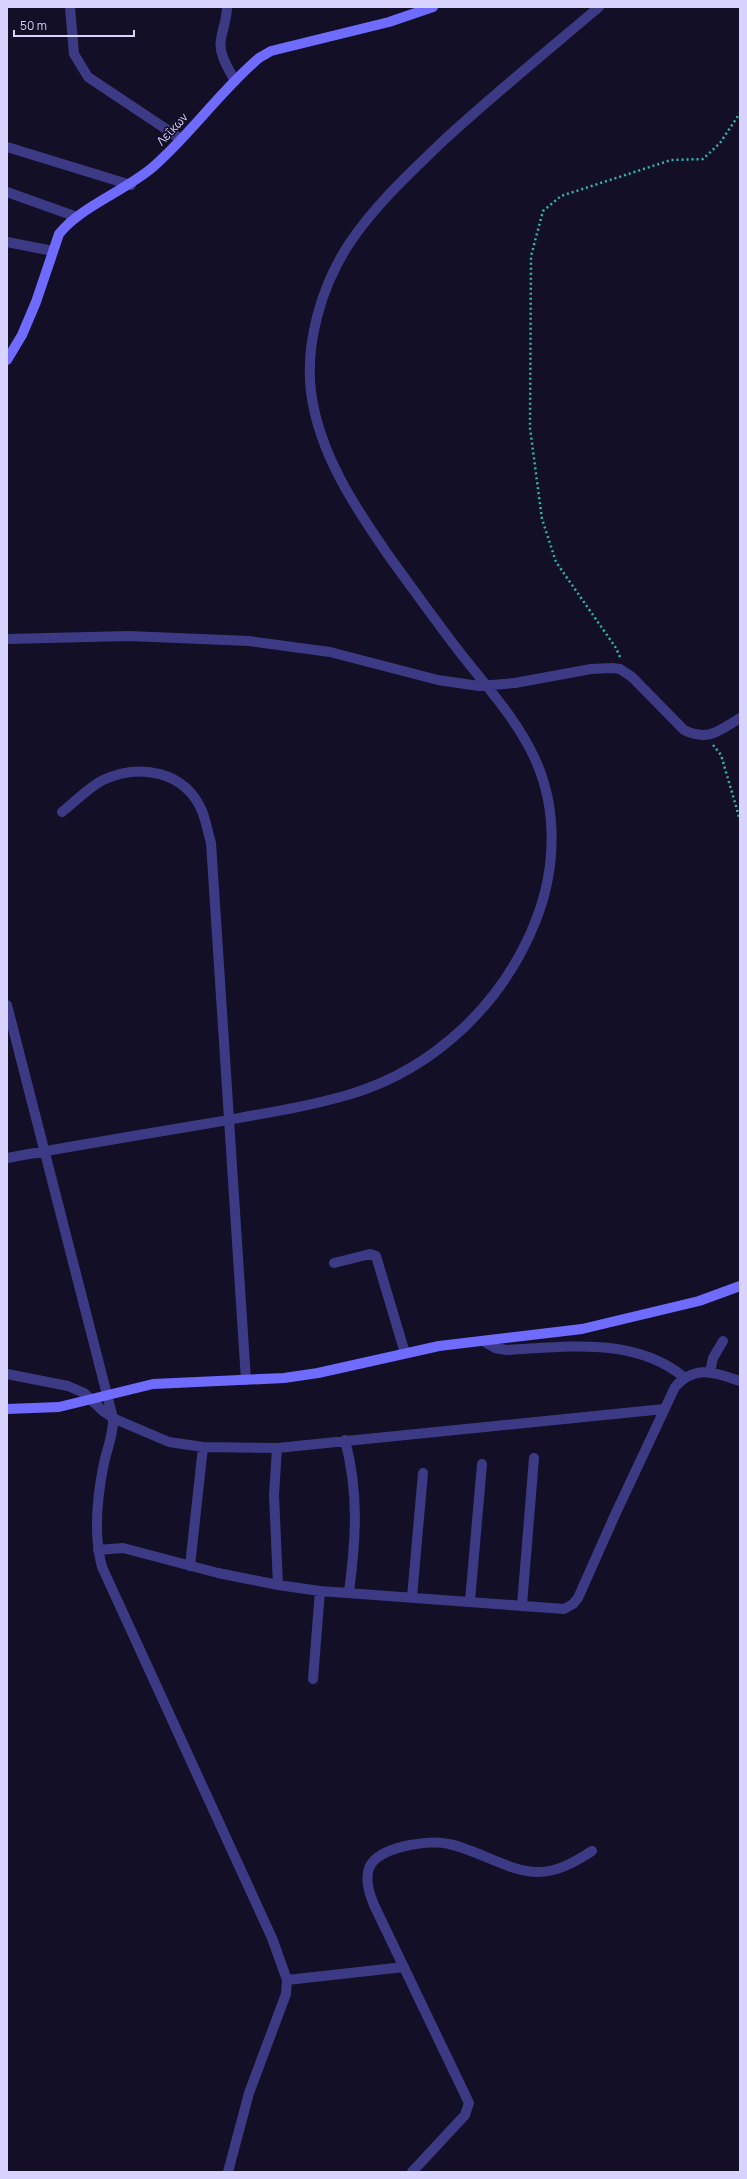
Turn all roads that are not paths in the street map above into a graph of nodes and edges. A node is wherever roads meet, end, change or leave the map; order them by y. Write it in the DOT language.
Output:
graph roads {
  1 [pos="70,7"];
  2 [pos="227,7"];
  3 [pos="433,7"];
  4 [pos="599,7"];
  5 [pos="235,81"];
  6 [pos="181,139"];
  7 [pos="7,147"];
  8 [pos="131,185"];
  9 [pos="7,192"];
  10 [pos="77,217"];
  11 [pos="7,242"];
  12 [pos="53,251"];
  13 [pos="7,360"];
  14 [pos="7,639"];
  15 [pos="487,686"];
  16 [pos="740,718"];
  17 [pos="62,812"];
  18 [pos="7,1005"];
  19 [pos="230,1119"];
  20 [pos="44,1152"];
  21 [pos="7,1158"];
  22 [pos="334,1263"];
  23 [pos="740,1286"];
  24 [pos="483,1341"];
  25 [pos="723,1342"];
  26 [pos="405,1353"];
  27 [pos="710,1372"];
  28 [pos="7,1374"];
  29 [pos="685,1378"];
  30 [pos="246,1380"];
  31 [pos="740,1382"];
  32 [pos="108,1394"];
  33 [pos="92,1399"];
  34 [pos="7,1409"];
  35 [pos="664,1409"];
  36 [pos="113,1418"];
  37 [pos="346,1440"];
  38 [pos="203,1447"];
  39 [pos="277,1448"];
  40 [pos="534,1458"];
  41 [pos="482,1464"];
  42 [pos="423,1473"];
  43 [pos="98,1550"];
  44 [pos="190,1566"];
  45 [pos="278,1585"];
  46 [pos="320,1590"];
  47 [pos="349,1592"];
  48 [pos="412,1597"];
  49 [pos="470,1601"];
  50 [pos="522,1605"];
  51 [pos="313,1679"];
  52 [pos="592,1852"];
  53 [pos="404,1967"];
  54 [pos="287,1980"];
  55 [pos="228,2172"];
  56 [pos="412,2172"];
  1 -- 6 [label="street"];
  2 -- 5 [label="street"];
  3 -- 5 [label="street, Λεΐκων"];
  4 -- 15 [label="street"];
  5 -- 6 [label="street, Λεΐκων"];
  6 -- 8 [label="street, Λεΐκων"];
  7 -- 8 [label="street"];
  8 -- 10 [label="street, Λεΐκων"];
  9 -- 10 [label="street"];
  10 -- 12 [label="street, Λεΐκων"];
  11 -- 12 [label="street"];
  12 -- 13 [label="street, Λεΐκων"];
  14 -- 15 [label="street"];
  15 -- 16 [label="street"];
  15 -- 19 [label="street"];
  17 -- 19 [label="street"];
  18 -- 20 [label="street"];
  19 -- 20 [label="street"];
  19 -- 30 [label="street"];
  20 -- 21 [label="street"];
  20 -- 32 [label="street"];
  22 -- 26 [label="street"];
  23 -- 24 [label="street"];
  24 -- 26 [label="street"];
  24 -- 29 [label="street"];
  25 -- 27 [label="street"];
  26 -- 30 [label="street"];
  27 -- 29 [label="street"];
  27 -- 31 [label="street"];
  28 -- 33 [label="street"];
  29 -- 35 [label="street"];
  30 -- 32 [label="street"];
  32 -- 33 [label="street"];
  32 -- 36 [label="street"];
  33 -- 34 [label="street"];
  33 -- 36 [label="street"];
  35 -- 37 [label="street"];
  35 -- 50 [label="street"];
  36 -- 38 [label="street"];
  36 -- 43 [label="street"];
  37 -- 39 [label="street"];
  37 -- 47 [label="street"];
  38 -- 39 [label="street"];
  38 -- 44 [label="street"];
  39 -- 45 [label="street"];
  40 -- 50 [label="street"];
  41 -- 49 [label="street"];
  42 -- 48 [label="street"];
  43 -- 44 [label="street"];
  43 -- 54 [label="street"];
  44 -- 45 [label="street"];
  45 -- 46 [label="street"];
  46 -- 47 [label="street"];
  46 -- 51 [label="street"];
  47 -- 48 [label="street"];
  48 -- 49 [label="street"];
  49 -- 50 [label="street"];
  52 -- 53 [label="street"];
  53 -- 54 [label="street"];
  53 -- 56 [label="street"];
  54 -- 55 [label="street"];
}
